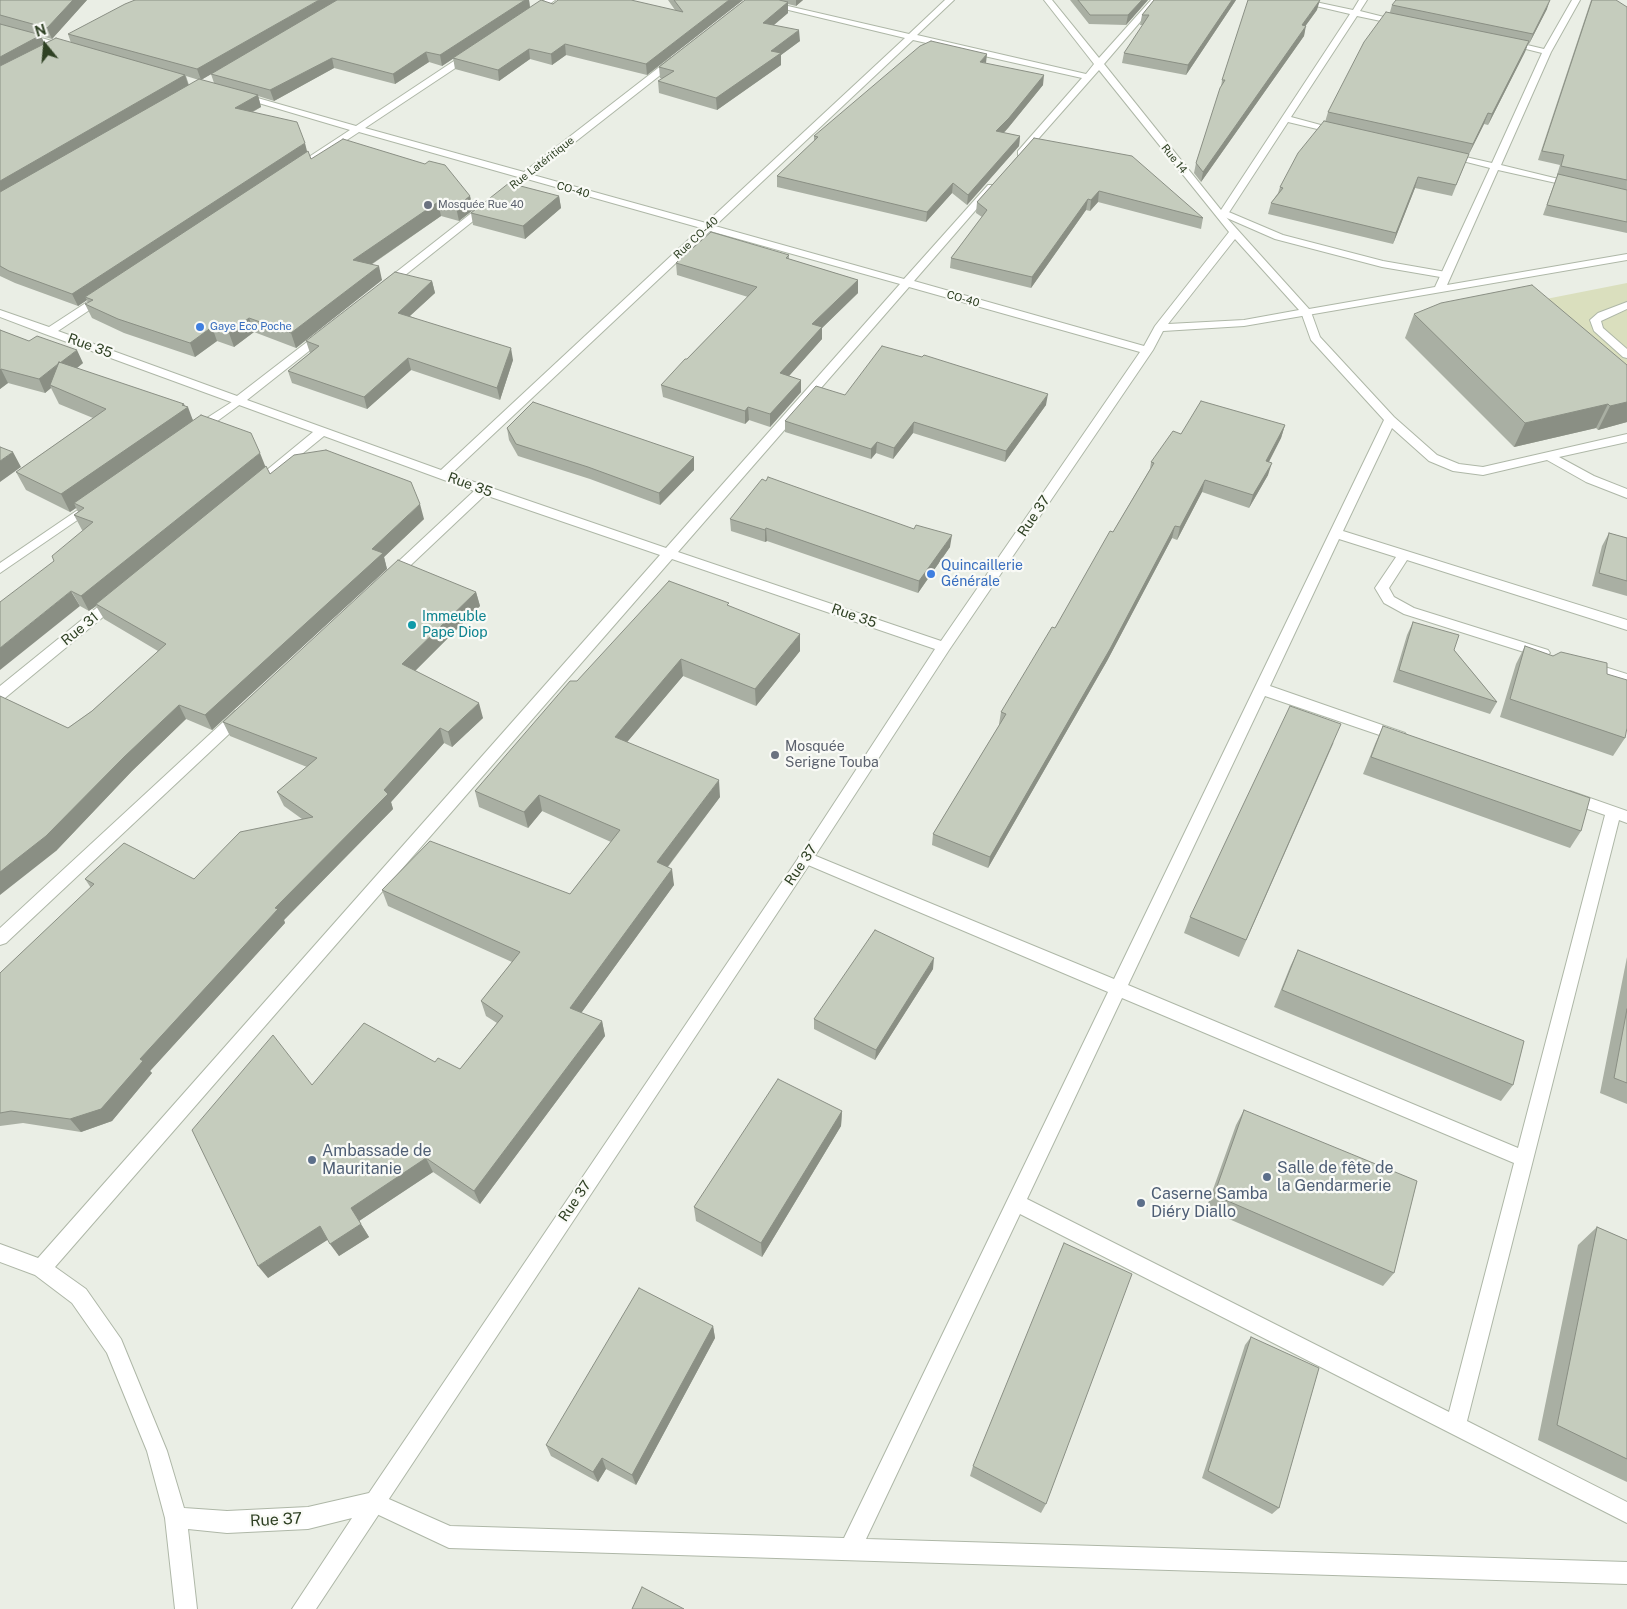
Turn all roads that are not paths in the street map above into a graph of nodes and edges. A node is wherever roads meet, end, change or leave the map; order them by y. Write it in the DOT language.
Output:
graph roads {
  1 [pos="551,0"];
  2 [pos="950,0"];
  3 [pos="1048,0"];
  4 [pos="1155,0"];
  5 [pos="1294,0"];
  6 [pos="1363,0"];
  7 [pos="1576,0"];
  8 [pos="748,2"];
  9 [pos="1355,13"];
  10 [pos="519,22"];
  11 [pos="1413,24"];
  12 [pos="0,29"];
  13 [pos="911,37"];
  14 [pos="1499,42"];
  15 [pos="63,44"];
  16 [pos="478,48"];
  17 [pos="78,51"];
  18 [pos="1547,52"];
  19 [pos="42,54"];
  20 [pos="681,55"];
  21 [pos="1099,64"];
  22 [pos="1088,77"];
  23 [pos="229,94"];
  24 [pos="1286,119"];
  25 [pos="356,129"];
  26 [pos="1352,134"];
  27 [pos="1438,154"];
  28 [pos="1010,166"];
  29 [pos="1495,166"];
  30 [pos="525,176"];
  31 [pos="282,178"];
  32 [pos="997,180"];
  33 [pos="1580,186"];
  34 [pos="509,188"];
  35 [pos="494,200"];
  36 [pos="1223,215"];
  37 [pos="707,227"];
  38 [pos="1234,232"];
  39 [pos="1627,257"];
  40 [pos="1446,275"];
  41 [pos="906,283"];
  42 [pos="1439,290"];
  43 [pos="378,291"];
  44 [pos="108,293"];
  45 [pos="1627,305"];
  46 [pos="1306,312"];
  47 [pos="0,314"];
  48 [pos="331,328"];
  49 [pos="1159,328"];
  50 [pos="50,332"];
  51 [pos="1147,350"];
  52 [pos="1627,355"];
  53 [pos="238,400"];
  54 [pos="1390,420"];
  55 [pos="322,431"];
  56 [pos="1627,438"];
  57 [pos="183,440"];
  58 [pos="1548,456"];
  59 [pos="442,475"];
  60 [pos="484,490"];
  61 [pos="245,494"];
  62 [pos="1627,494"];
  63 [pos="103,496"];
  64 [pos="1334,533"];
  65 [pos="670,552"];
  66 [pos="1404,555"];
  67 [pos="0,569"];
  68 [pos="381,585"];
  69 [pos="123,594"];
  70 [pos="1627,625"];
  71 [pos="944,648"];
  72 [pos="1561,659"];
  73 [pos="1580,665"];
  74 [pos="1627,680"];
  75 [pos="1262,689"];
  76 [pos="0,694"];
  77 [pos="249,707"];
  78 [pos="1410,741"];
  79 [pos="1558,792"];
  80 [pos="1620,814"];
  81 [pos="806,858"];
  82 [pos="0,938"];
  83 [pos="1118,989"];
  84 [pos="1525,1159"];
  85 [pos="1016,1203"];
  86 [pos="0,1253"];
  87 [pos="41,1268"];
  88 [pos="1456,1426"];
  89 [pos="374,1502"];
  90 [pos="1627,1513"];
  91 [pos="176,1518"];
  92 [pos="850,1549"];
  93 [pos="1627,1573"];
  94 [pos="186,1609"];
  95 [pos="303,1609"];
  1 -- 10 [label="street"];
  2 -- 13 [label="street, Rue CO-40"];
  3 -- 21 [label="street, Rue 14"];
  4 -- 21 [label="street"];
  5 -- 9 [label="street"];
  6 -- 9 [label="street"];
  7 -- 18 [label="street"];
  8 -- 13 [label="street"];
  9 -- 11 [label="street"];
  9 -- 24 [label="street"];
  12 -- 15 [label="street"];
  13 -- 22 [label="street"];
  13 -- 37 [label="street, Rue CO-40"];
  14 -- 18 [label="street"];
  15 -- 17 [label="street"];
  15 -- 19 [label="street"];
  16 -- 25 [label="street"];
  18 -- 29 [label="street"];
  20 -- 30 [label="street, Rue Latéritique"];
  21 -- 22 [label="street"];
  21 -- 36 [label="street, Rue 14"];
  22 -- 28 [label="street"];
  23 -- 25 [label="street, CO-40"];
  24 -- 26 [label="street"];
  24 -- 36 [label="street"];
  25 -- 30 [label="street, CO-40"];
  25 -- 31 [label="street"];
  27 -- 29 [label="street"];
  29 -- 33 [label="street"];
  29 -- 40 [label="street"];
  30 -- 34 [label="street, Rue Latéritique"];
  30 -- 37 [label="street, CO-40"];
  32 -- 41 [label="street"];
  35 -- 43 [label="street"];
  36 -- 38 [label="street, Rue 14"];
  36 -- 40 [label="street"];
  37 -- 41 [label="street, CO-40"];
  37 -- 59 [label="street, Rue CO-40"];
  38 -- 46 [label="street, Rue 14"];
  38 -- 49 [label="street, Rue 37"];
  39 -- 42 [label="street"];
  40 -- 42 [label="street"];
  41 -- 51 [label="street, CO-40"];
  41 -- 65 [label="street"];
  42 -- 46 [label="street"];
  44 -- 50 [label="street"];
  45 -- 52 [label="street"];
  46 -- 49 [label="street"];
  46 -- 54 [label="street"];
  47 -- 50 [label="street, Rue 35"];
  48 -- 53 [label="street"];
  49 -- 51 [label="street, Rue 37"];
  50 -- 53 [label="street, Rue 35"];
  51 -- 71 [label="street, Rue 37"];
  53 -- 55 [label="street, Rue 35"];
  53 -- 57 [label="street"];
  54 -- 58 [label="street"];
  54 -- 64 [label="street"];
  55 -- 59 [label="street, Rue 35"];
  55 -- 61 [label="street"];
  56 -- 58 [label="street"];
  58 -- 62 [label="street"];
  59 -- 60 [label="street, Rue 35"];
  60 -- 65 [label="street, Rue 35"];
  60 -- 68 [label="street"];
  63 -- 67 [label="street"];
  64 -- 66 [label="street"];
  64 -- 75 [label="street"];
  65 -- 71 [label="street, Rue 35"];
  65 -- 87 [label="street"];
  66 -- 70 [label="street"];
  66 -- 72 [label="street"];
  69 -- 76 [label="street, Rue 31"];
  71 -- 81 [label="street, Rue 37"];
  73 -- 74 [label="street"];
  75 -- 78 [label="street"];
  75 -- 83 [label="street"];
  77 -- 82 [label="street"];
  79 -- 80 [label="street"];
  80 -- 84 [label="street"];
  81 -- 83 [label="street"];
  81 -- 89 [label="street, Rue 37"];
  83 -- 84 [label="street"];
  83 -- 85 [label="street"];
  84 -- 88 [label="street"];
  85 -- 88 [label="street"];
  85 -- 92 [label="street"];
  86 -- 87 [label="street"];
  87 -- 91 [label="street"];
  88 -- 90 [label="street"];
  89 -- 91 [label="street, Rue 37"];
  89 -- 92 [label="street"];
  89 -- 95 [label="street, Rue 37"];
  91 -- 94 [label="street"];
  92 -- 93 [label="street"];
}
